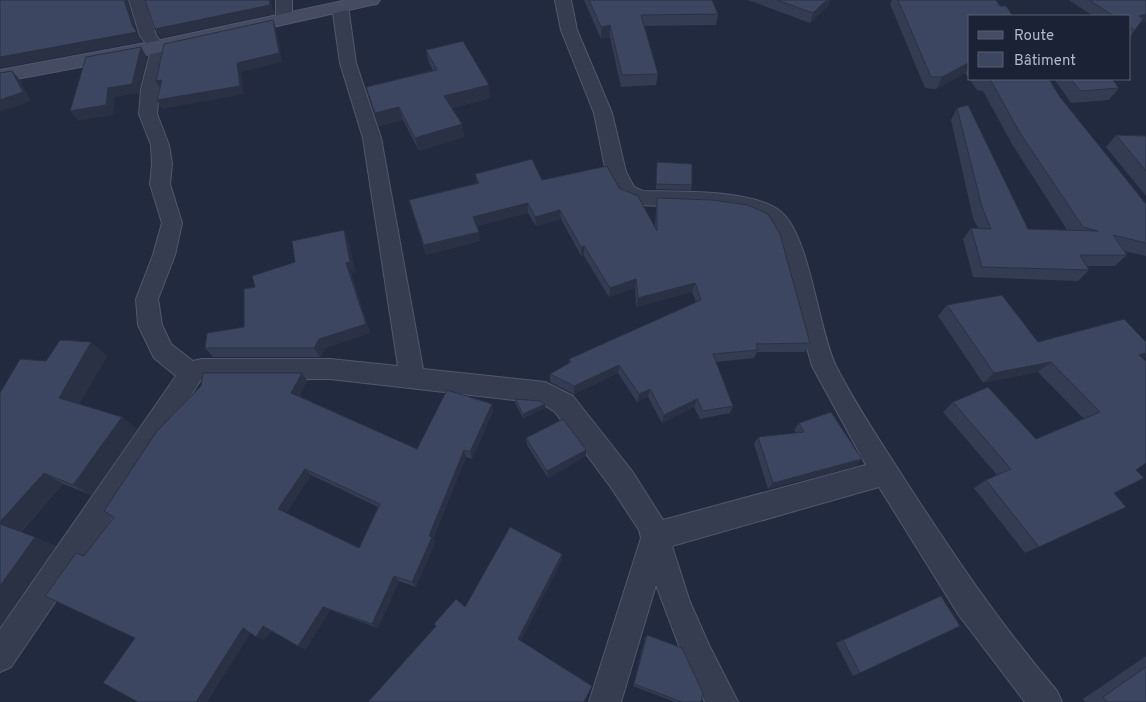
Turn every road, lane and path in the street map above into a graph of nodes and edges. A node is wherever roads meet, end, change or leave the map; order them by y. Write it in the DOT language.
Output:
graph roads {
  1 [pos="137,0"];
  2 [pos="371,0"];
  3 [pos="563,0"];
  4 [pos="340,6"];
  5 [pos="284,9"];
  6 [pos="156,47"];
  7 [pos="0,76"];
  8 [pos="190,374"];
  9 [pos="412,378"];
  10 [pos="885,474"];
  11 [pos="656,536"];
  12 [pos="0,656"];
  13 [pos="605,702"];
  14 [pos="722,702"];
  15 [pos="1046,702"];
  1 -- 6 [label="street"];
  2 -- 4 [label="street"];
  3 -- 10 [label="street"];
  4 -- 5 [label="street"];
  4 -- 9 [label="street"];
  5 -- 6 [label="street"];
  6 -- 7 [label="street"];
  6 -- 8 [label="street"];
  8 -- 9 [label="street"];
  8 -- 12 [label="street"];
  9 -- 11 [label="street"];
  10 -- 11 [label="street"];
  10 -- 15 [label="street"];
  11 -- 13 [label="street"];
  11 -- 14 [label="street"];
}
